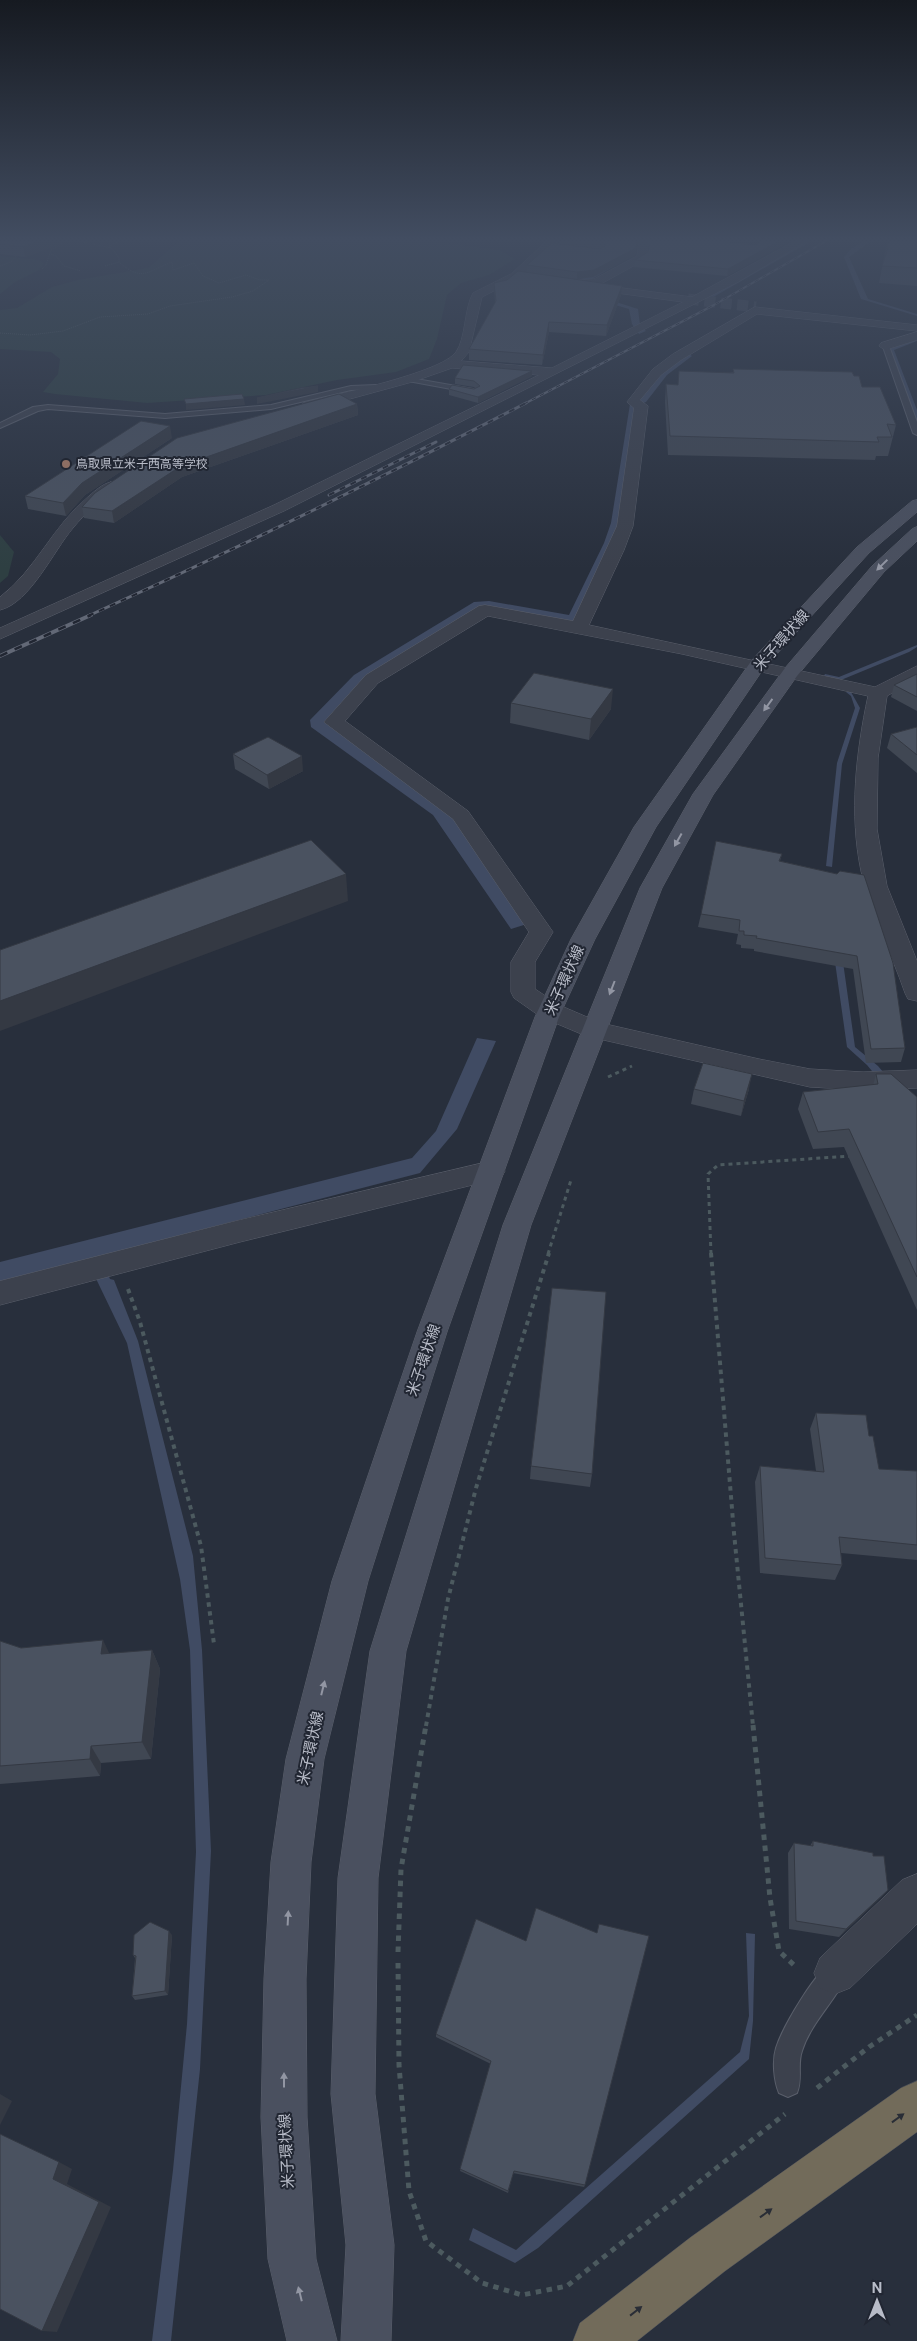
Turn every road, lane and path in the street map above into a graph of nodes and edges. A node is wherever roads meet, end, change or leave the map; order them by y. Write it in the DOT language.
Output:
graph roads {
  1 [pos="463,350"];
  2 [pos="595,350"];
  3 [pos="687,350"];
  4 [pos="887,350"];
  5 [pos="451,364"];
  6 [pos="554,372"];
  7 [pos="408,379"];
  8 [pos="376,387"];
  9 [pos="474,391"];
  10 [pos="242,424"];
  11 [pos="0,426"];
  12 [pos="917,432"];
  13 [pos="122,478"];
  14 [pos="917,504"];
  15 [pos="917,532"];
  16 [pos="0,605"];
  17 [pos="579,627"];
  18 [pos="0,634"];
  19 [pos="758,664"];
  20 [pos="917,671"];
  21 [pos="791,672"];
  22 [pos="878,692"];
  23 [pos="917,993"];
  24 [pos="550,1011"];
  25 [pos="595,1030"];
  26 [pos="640,1064"];
  27 [pos="909,1080"];
  28 [pos="601,1083"];
  29 [pos="855,1155"];
  30 [pos="491,1171"];
  31 [pos="573,1174"];
  32 [pos="104,1266"];
  33 [pos="0,1293"];
  34 [pos="214,1644"];
  35 [pos="917,1895"];
  36 [pos="835,1973"];
  37 [pos="917,2016"];
  38 [pos="815,2090"];
  39 [pos="790,2096"];
  40 [pos="917,2104"];
  41 [pos="312,2341"];
  42 [pos="366,2341"];
  43 [pos="598,2341"];
  1 -- 5 [label="street"];
  2 -- 6 [label="street"];
  3 -- 17 [label="street"];
  4 -- 12 [label="lane"];
  5 -- 6 [label="street"];
  5 -- 7 [label="street"];
  6 -- 18 [label="street"];
  7 -- 8 [label="street"];
  7 -- 9 [label="lane"];
  8 -- 10 [label="street"];
  8 -- 11 [label="lane"];
  13 -- 16 [label="street"];
  14 -- 19 [label="main road, 米子環状線"];
  15 -- 21 [label="main road, 米子環状線, one-way"];
  17 -- 19 [label="street"];
  17 -- 24 [label="street"];
  19 -- 21 [label="street"];
  19 -- 24 [label="main road, 米子環状線"];
  20 -- 22 [label="street"];
  21 -- 22 [label="street"];
  21 -- 25 [label="main road, 米子環状線, one-way"];
  22 -- 23 [label="street"];
  24 -- 25 [label="street"];
  24 -- 30 [label="main road, 米子環状線"];
  25 -- 27 [label="street"];
  25 -- 42 [label="main road, 米子環状線"];
  26 -- 28 [label="path"];
  29 -- 36 [label="path"];
  30 -- 32 [label="street"];
  41 -- 30 [label="main road, 米子環状線, one-way"];
  31 -- 39 [label="path"];
  32 -- 33 [label="street"];
  32 -- 34 [label="path"];
  35 -- 36 [label="street"];
  36 -- 39 [label="lane"];
  37 -- 38 [label="path"];
  43 -- 40 [label="highway, one-way"];
}
